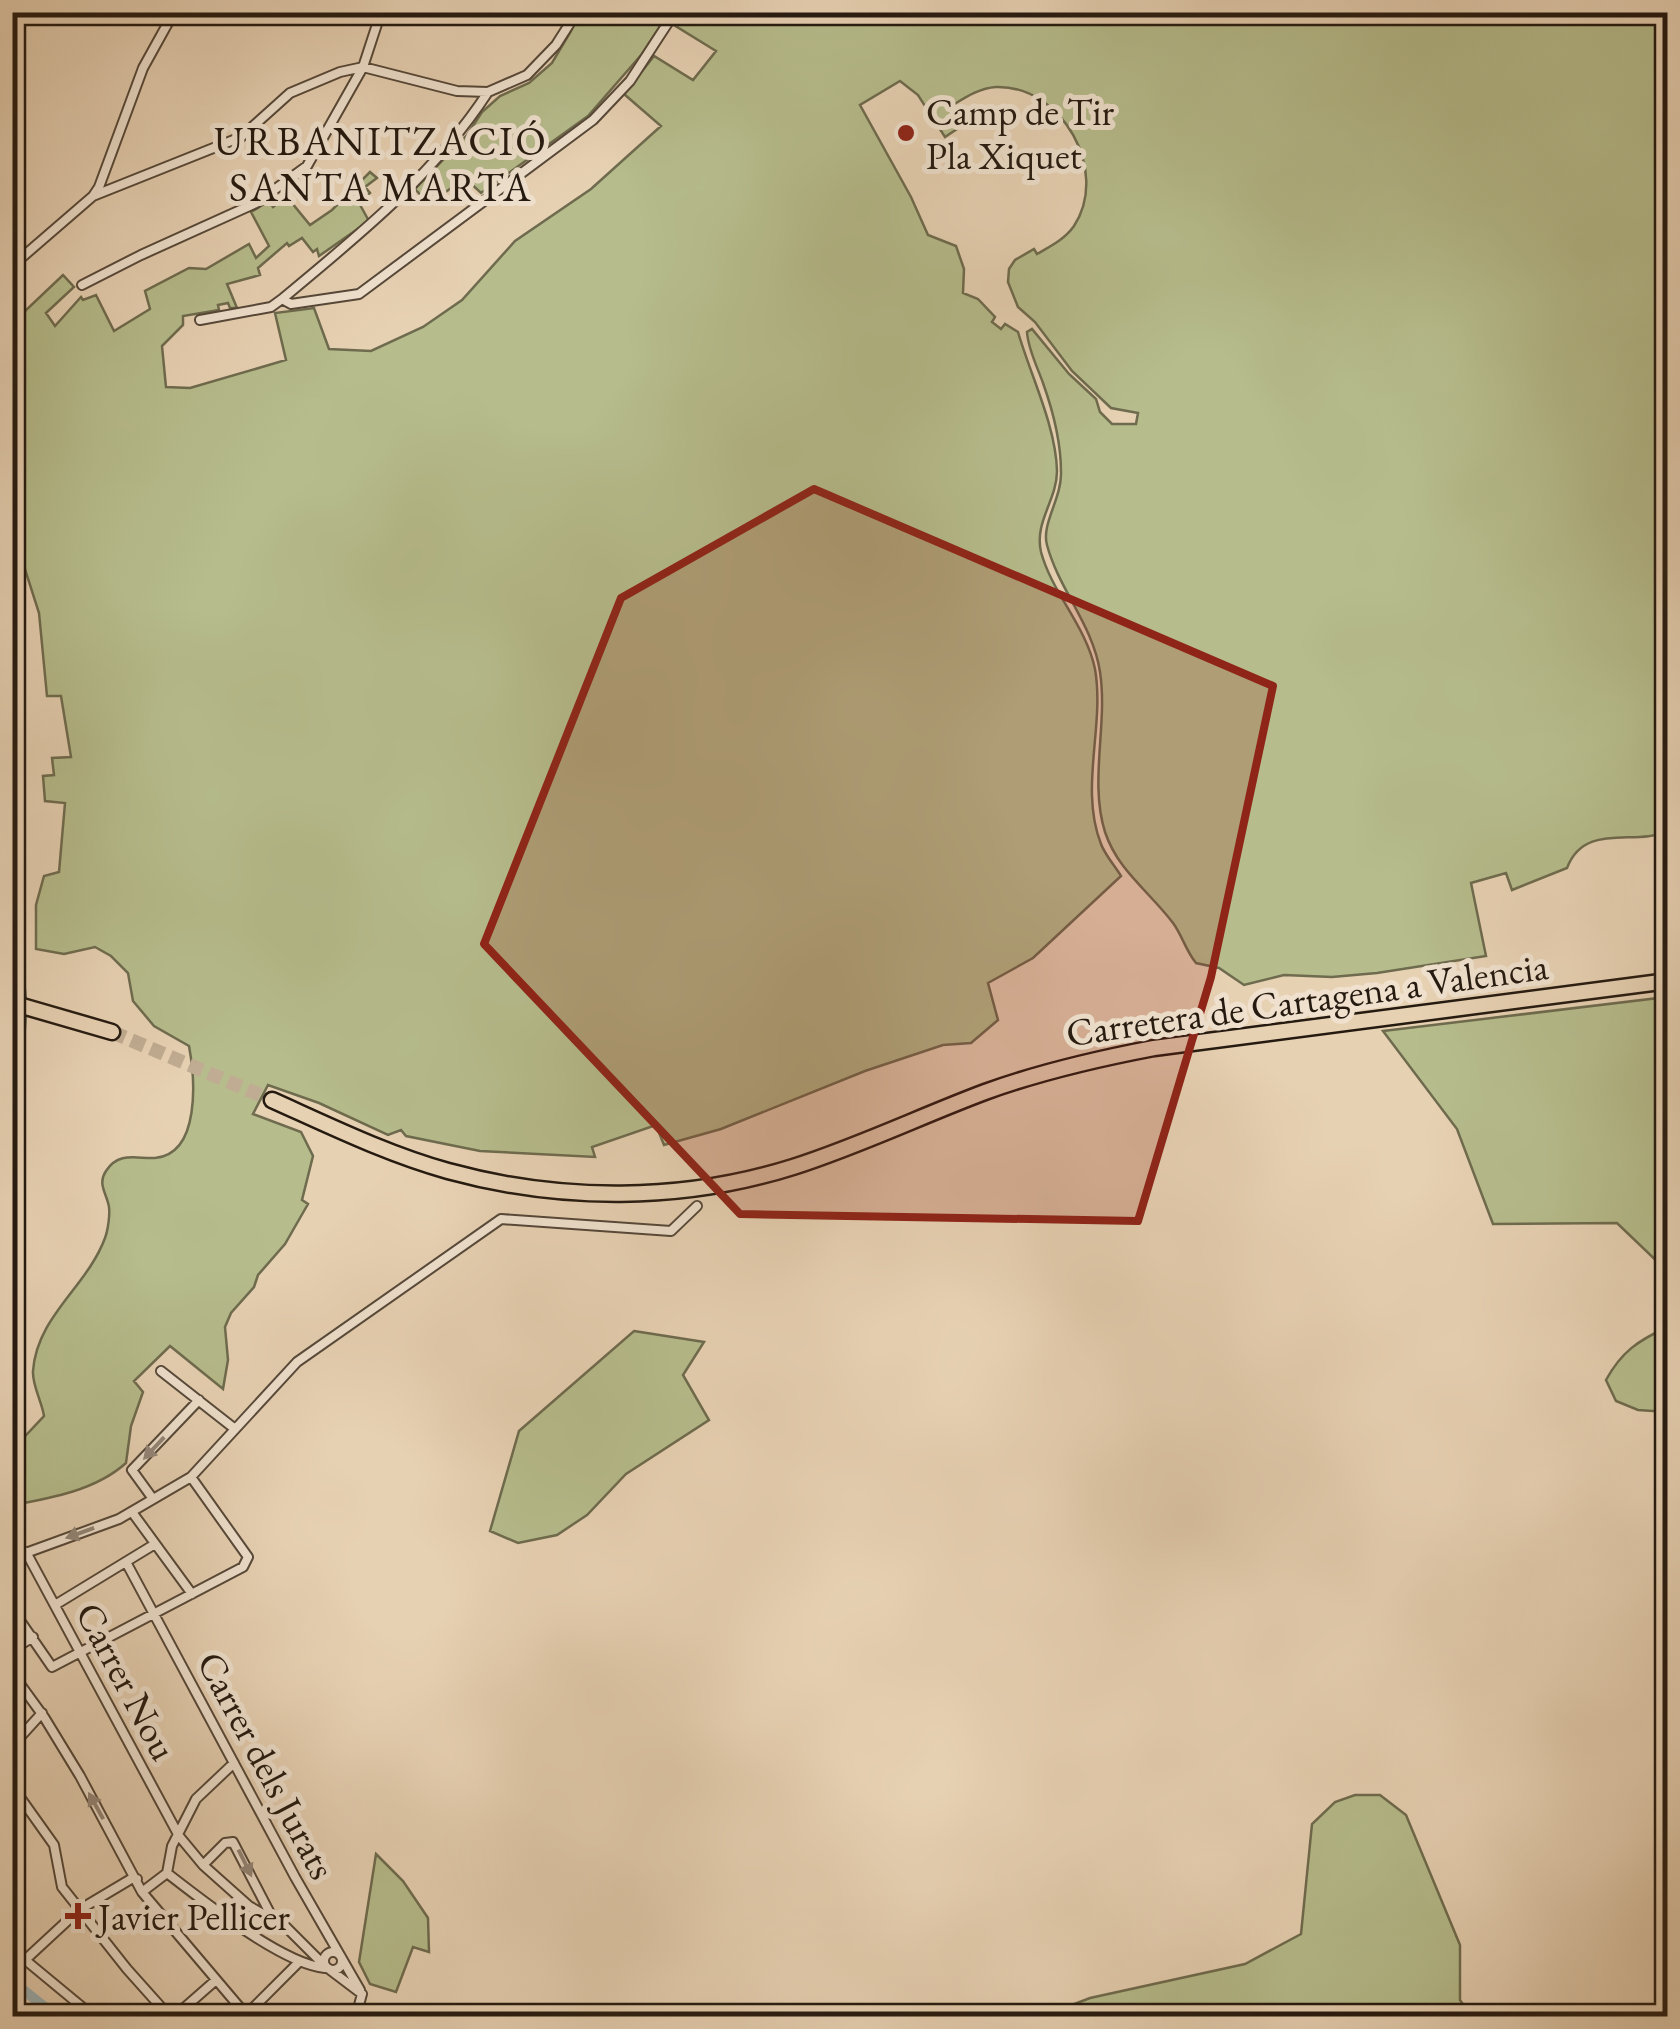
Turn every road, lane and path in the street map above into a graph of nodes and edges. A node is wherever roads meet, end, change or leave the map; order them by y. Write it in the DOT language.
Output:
graph roads {
  1 [pos="174,12"];
  2 [pos="380,12"];
  3 [pos="576,12"];
  4 [pos="675,12"];
  5 [pos="363,67"];
  6 [pos="488,92"];
  7 [pos="93,196"];
  8 [pos="12,266"];
  9 [pos="82,286"];
  10 [pos="282,299"];
  11 [pos="200,320"];
  12 [pos="1668,980"];
  13 [pos="12,1000"];
  14 [pos="112,1032"];
  15 [pos="272,1100"];
  16 [pos="697,1206"];
  17 [pos="161,1370"];
  18 [pos="200,1400"];
  19 [pos="235,1429"];
  20 [pos="191,1477"];
  21 [pos="152,1499"];
  22 [pos="132,1512"];
  23 [pos="155,1544"];
  24 [pos="26,1552"];
  25 [pos="12,1558"];
  26 [pos="126,1562"];
  27 [pos="192,1594"];
  28 [pos="55,1605"];
  29 [pos="12,1608"];
  30 [pos="154,1613"];
  31 [pos="33,1638"];
  32 [pos="12,1650"];
  33 [pos="81,1652"];
  34 [pos="12,1673"];
  35 [pos="42,1713"];
  36 [pos="12,1746"];
  37 [pos="234,1762"];
  38 [pos="14,1791"];
  39 [pos="179,1836"];
  40 [pos="204,1865"];
  41 [pos="168,1874"];
  42 [pos="138,1879"];
  43 [pos="142,1892"];
  44 [pos="79,1910"];
  45 [pos="274,1920"];
  46 [pos="12,1950"];
  47 [pos="341,1957"];
  48 [pos="26,1960"];
  49 [pos="299,1962"];
  50 [pos="327,1968"];
  51 [pos="216,1980"];
  52 [pos="362,1994"];
  53 [pos="12,2012"];
  54 [pos="20,2016"];
  55 [pos="93,2016"];
  56 [pos="172,2016"];
  57 [pos="246,2016"];
  58 [pos="356,2016"];
  1 -- 7 [label="street"];
  2 -- 5 [label="street"];
  3 -- 6 [label="street"];
  4 -- 10 [label="street"];
  5 -- 6 [label="street"];
  5 -- 7 [label="street"];
  5 -- 9 [label="street"];
  6 -- 10 [label="street"];
  7 -- 8 [label="street"];
  10 -- 11 [label="street"];
  12 -- 15 [label="highway, Carretera de Cartagena a Valencia"];
  13 -- 14 [label="highway"];
  16 -- 19 [label="street"];
  17 -- 18 [label="street"];
  18 -- 19 [label="street"];
  18 -- 21 [label="street, one-way"];
  19 -- 20 [label="street"];
  20 -- 21 [label="street"];
  20 -- 27 [label="street"];
  21 -- 22 [label="street"];
  22 -- 23 [label="street"];
  22 -- 24 [label="street, one-way"];
  23 -- 26 [label="street"];
  23 -- 27 [label="street"];
  24 -- 25 [label="street"];
  24 -- 28 [label="street, Carrer Nou"];
  26 -- 28 [label="street"];
  26 -- 30 [label="street, Carrer dels Jurats"];
  27 -- 30 [label="street"];
  28 -- 33 [label="street, Carrer Nou"];
  29 -- 31 [label="street"];
  30 -- 33 [label="street"];
  30 -- 37 [label="street, Carrer dels Jurats"];
  31 -- 32 [label="street"];
  31 -- 33 [label="street"];
  33 -- 39 [label="street, Carrer Nou"];
  34 -- 35 [label="street"];
  35 -- 36 [label="street"];
  42 -- 35 [label="street, one-way"];
  37 -- 39 [label="street"];
  37 -- 47 [label="street, Carrer dels Jurats"];
  38 -- 44 [label="street"];
  39 -- 40 [label="street, Carrer Nou"];
  39 -- 41 [label="street"];
  40 -- 45 [label="street, Carrer Nou"];
  40 -- 45 [label="street, one-way"];
  41 -- 43 [label="street"];
  41 -- 49 [label="street"];
  42 -- 43 [label="street"];
  42 -- 44 [label="street"];
  43 -- 51 [label="street"];
  44 -- 48 [label="street"];
  44 -- 56 [label="street"];
  45 -- 50 [label="street"];
  46 -- 48 [label="street"];
  47 -- 50 [label="street"];
  47 -- 52 [label="street, Carrer dels Jurats"];
  48 -- 55 [label="street"];
  49 -- 50 [label="street"];
  49 -- 57 [label="street"];
  50 -- 52 [label="street"];
  51 -- 56 [label="street"];
  51 -- 57 [label="street"];
  52 -- 58 [label="street"];
  53 -- 54 [label="street"];
}
